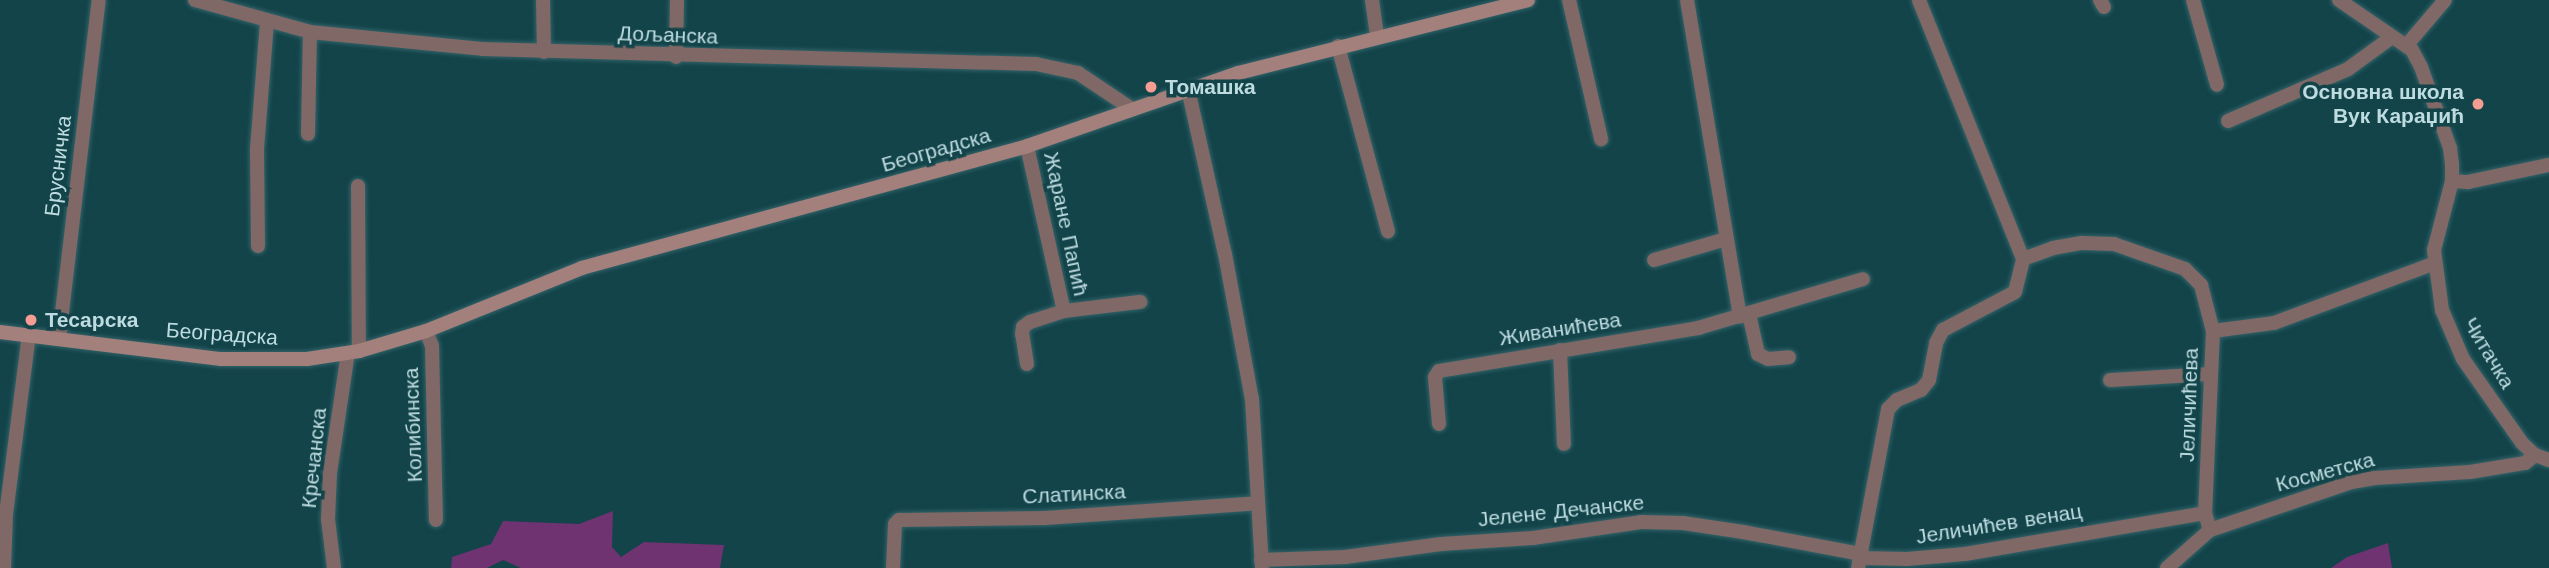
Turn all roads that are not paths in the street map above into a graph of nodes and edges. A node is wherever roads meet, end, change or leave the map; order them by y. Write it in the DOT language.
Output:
graph roads {
  1 [pos="99,0"];
  2 [pos="195,0"];
  3 [pos="543,0"];
  4 [pos="677,0"];
  5 [pos="1372,0"];
  6 [pos="1528,0"];
  7 [pos="1569,0"];
  8 [pos="1687,0"];
  9 [pos="1919,0"];
  10 [pos="2193,0"];
  11 [pos="2339,0"];
  12 [pos="2445,0"];
  13 [pos="267,22"];
  14 [pos="310,32"];
  15 [pos="1377,37"];
  16 [pos="2392,37"];
  17 [pos="1338,46"];
  18 [pos="2406,46"];
  19 [pos="544,51"];
  20 [pos="676,57"];
  21 [pos="2217,85"];
  22 [pos="1188,89"];
  23 [pos="1132,109"];
  24 [pos="2228,121"];
  25 [pos="308,134"];
  26 [pos="1601,139"];
  27 [pos="1027,146"];
  28 [pos="2549,165"];
  29 [pos="2452,181"];
  30 [pos="358,186"];
  31 [pos="1388,231"];
  32 [pos="1727,239"];
  33 [pos="258,246"];
  34 [pos="2023,259"];
  35 [pos="1654,260"];
  36 [pos="2435,263"];
  37 [pos="1863,279"];
  38 [pos="1140,302"];
  39 [pos="1064,312"];
  40 [pos="1745,315"];
  41 [pos="0,331"];
  42 [pos="426,331"];
  43 [pos="2213,331"];
  44 [pos="29,335"];
  45 [pos="59,338"];
  46 [pos="1560,350"];
  47 [pos="353,352"];
  48 [pos="1789,357"];
  49 [pos="1027,364"];
  50 [pos="2211,374"];
  51 [pos="2110,380"];
  52 [pos="1439,424"];
  53 [pos="1564,444"];
  54 [pos="2542,458"];
  55 [pos="1258,503"];
  56 [pos="2205,513"];
  57 [pos="436,520"];
  58 [pos="2210,530"];
  59 [pos="1859,563"];
  60 [pos="1262,564"];
  61 [pos="4,568"];
  62 [pos="334,568"];
  63 [pos="893,568"];
  64 [pos="2168,568"];
  1 -- 45 [label="street, Брусничка"];
  2 -- 13 [label="street, Дољанска"];
  3 -- 19 [label="street"];
  4 -- 20 [label="street"];
  5 -- 15 [label="street"];
  6 -- 15 [label="main road, Београдска"];
  7 -- 26 [label="street"];
  8 -- 32 [label="street"];
  9 -- 34 [label="street"];
  10 -- 21 [label="street"];
  11 -- 16 [label="street, Читачка"];
  12 -- 18 [label="street"];
  13 -- 14 [label="street, Дољанска"];
  13 -- 33 [label="street"];
  14 -- 19 [label="street, Дољанска"];
  14 -- 25 [label="street"];
  15 -- 17 [label="main road, Београдска"];
  16 -- 18 [label="street, Читачка"];
  16 -- 24 [label="street"];
  17 -- 22 [label="main road, Београдска"];
  17 -- 31 [label="street"];
  18 -- 29 [label="street, Читачка"];
  19 -- 20 [label="street, Дољанска"];
  20 -- 23 [label="street, Дољанска"];
  22 -- 23 [label="main road, Београдска"];
  22 -- 55 [label="street"];
  23 -- 27 [label="main road, Београдска"];
  27 -- 39 [label="street, Жаране Папић"];
  27 -- 42 [label="main road, Београдска"];
  28 -- 29 [label="street"];
  29 -- 36 [label="street, Читачка"];
  30 -- 47 [label="street"];
  32 -- 35 [label="street"];
  32 -- 40 [label="street"];
  34 -- 43 [label="street"];
  34 -- 59 [label="street"];
  36 -- 43 [label="street, Јеличићева"];
  36 -- 54 [label="street, Читачка"];
  37 -- 40 [label="street, Живанићева"];
  38 -- 39 [label="street, Жаране Папић"];
  39 -- 49 [label="street, Жаране Папић"];
  40 -- 46 [label="street, Живанићева"];
  40 -- 48 [label="street"];
  41 -- 44 [label="main road, Београдска"];
  42 -- 47 [label="main road, Београдска"];
  42 -- 57 [label="street, Колибинска"];
  43 -- 50 [label="street, Јеличићева"];
  44 -- 45 [label="main road, Београдска"];
  44 -- 61 [label="street"];
  45 -- 47 [label="main road, Београдска"];
  46 -- 52 [label="street, Живанићева"];
  46 -- 53 [label="street"];
  47 -- 62 [label="street, Кречанска"];
  50 -- 51 [label="street"];
  50 -- 56 [label="street, Јеличићева"];
  54 -- 58 [label="street, Косметска"];
  55 -- 60 [label="street"];
  55 -- 63 [label="street, Слатинска"];
  56 -- 58 [label="street, Јеличићева"];
  56 -- 59 [label="street, Јеличићев венац"];
  58 -- 64 [label="street"];
  59 -- 60 [label="street, Јелене Дечанске"];
}
